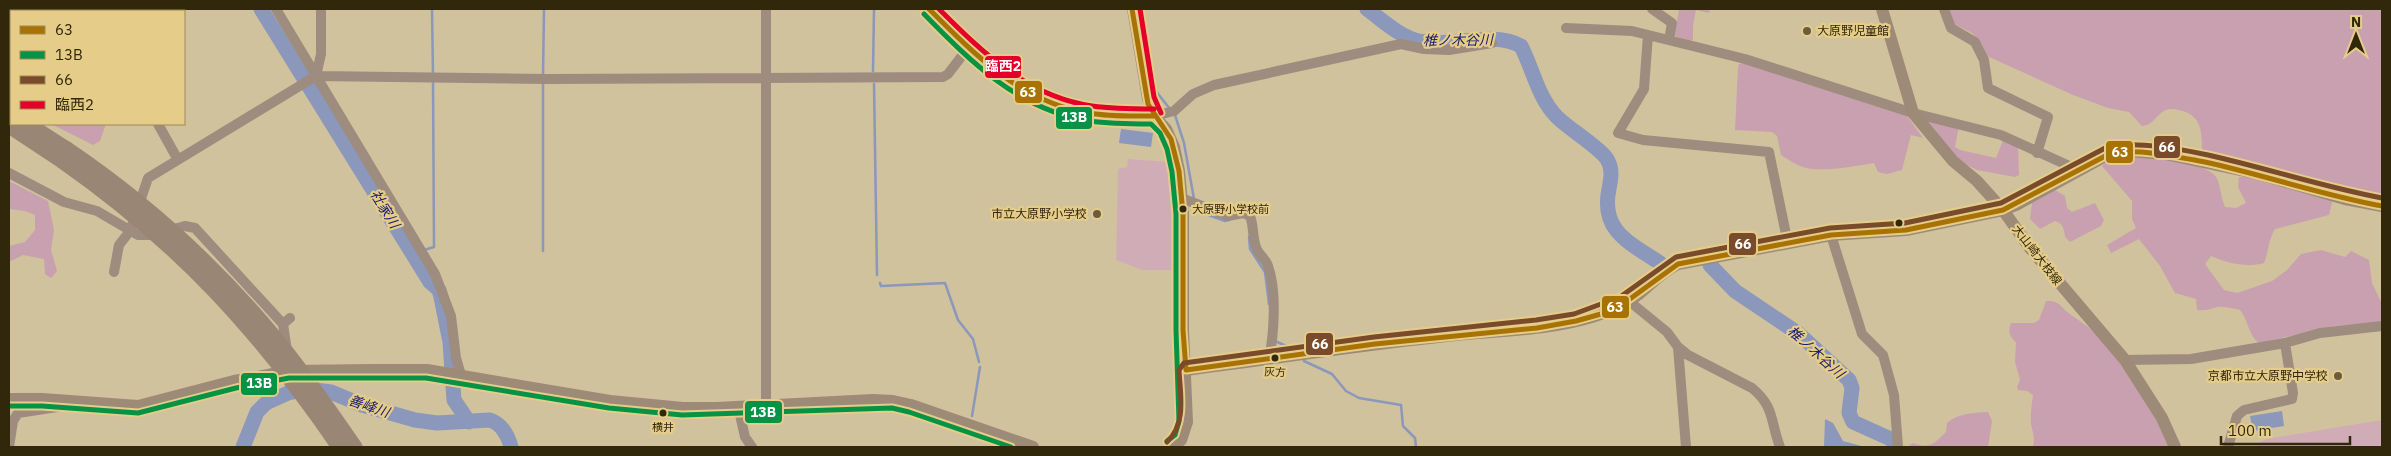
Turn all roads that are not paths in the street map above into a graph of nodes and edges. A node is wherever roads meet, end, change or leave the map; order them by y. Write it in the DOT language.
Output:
graph roads {
  1 [pos="276,9"];
  2 [pos="321,9"];
  3 [pos="766,9"];
  4 [pos="929,9"];
  5 [pos="1132,9"];
  6 [pos="1652,9"];
  7 [pos="1882,9"];
  8 [pos="1944,9"];
  9 [pos="1566,28"];
  10 [pos="1648,35"];
  11 [pos="1669,40"];
  12 [pos="1492,43"];
  13 [pos="968,48"];
  14 [pos="316,76"];
  15 [pos="766,77"];
  16 [pos="1913,113"];
  17 [pos="1154,116"];
  18 [pos="29,125"];
  19 [pos="159,125"];
  20 [pos="9,126"];
  21 [pos="2036,153"];
  22 [pos="64,155"];
  23 [pos="178,160"];
  24 [pos="2078,170"];
  25 [pos="9,173"];
  26 [pos="1181,198"];
  27 [pos="2382,206"];
  28 [pos="2003,210"];
  29 [pos="130,231"];
  30 [pos="1831,235"];
  31 [pos="1788,244"];
  32 [pos="114,272"];
  33 [pos="1629,301"];
  34 [pos="2382,326"];
  35 [pos="2285,343"];
  36 [pos="1678,347"];
  37 [pos="1270,359"];
  38 [pos="2125,360"];
  39 [pos="1186,370"];
  40 [pos="288,372"];
  41 [pos="461,375"];
  42 [pos="9,399"];
  43 [pos="70,402"];
  44 [pos="766,404"];
  45 [pos="738,406"];
  46 [pos="9,447"];
  47 [pos="339,447"];
  48 [pos="356,447"];
  49 [pos="752,447"];
  50 [pos="1033,447"];
  51 [pos="1172,447"];
  52 [pos="1686,447"];
  53 [pos="1780,447"];
  54 [pos="1898,447"];
  55 [pos="2175,447"];
  56 [pos="2228,447"];
  1 -- 14 [label="street"];
  2 -- 14 [label="street"];
  3 -- 15 [label="street"];
  4 -- 13 [label="main road"];
  5 -- 17 [label="street"];
  6 -- 11 [label="street"];
  7 -- 16 [label="main road, 大山崎大枝線"];
  8 -- 21 [label="street"];
  9 -- 10 [label="street"];
  10 -- 11 [label="street"];
  10 -- 31 [label="street"];
  11 -- 16 [label="street"];
  12 -- 17 [label="street"];
  13 -- 15 [label="street"];
  13 -- 17 [label="main road"];
  14 -- 15 [label="street"];
  14 -- 23 [label="street"];
  14 -- 41 [label="street"];
  15 -- 44 [label="street"];
  16 -- 21 [label="street"];
  16 -- 28 [label="main road, 大山崎大枝線"];
  17 -- 26 [label="main road"];
  18 -- 22 [label="highway"];
  19 -- 23 [label="street"];
  20 -- 22 [label="highway"];
  21 -- 24 [label="street"];
  22 -- 47 [label="highway, bridge"];
  22 -- 48 [label="highway, bridge"];
  23 -- 29 [label="street"];
  24 -- 27 [label="main road"];
  24 -- 28 [label="main road"];
  25 -- 29 [label="street"];
  26 -- 37 [label="street"];
  26 -- 39 [label="main road"];
  28 -- 30 [label="main road"];
  28 -- 38 [label="main road, 大山崎大枝線"];
  29 -- 32 [label="street"];
  29 -- 40 [label="street"];
  30 -- 31 [label="main road"];
  30 -- 54 [label="street"];
  31 -- 33 [label="main road"];
  33 -- 36 [label="street"];
  33 -- 37 [label="main road"];
  34 -- 35 [label="street"];
  35 -- 38 [label="street"];
  35 -- 56 [label="street"];
  36 -- 52 [label="street"];
  36 -- 53 [label="street"];
  37 -- 39 [label="main road"];
  38 -- 55 [label="main road, 大山崎大枝線"];
  39 -- 51 [label="main road"];
  40 -- 41 [label="main road"];
  40 -- 43 [label="main road"];
  41 -- 45 [label="main road"];
  42 -- 43 [label="main road"];
  43 -- 46 [label="street"];
  44 -- 45 [label="main road"];
  44 -- 50 [label="main road"];
  45 -- 49 [label="street"];
}
